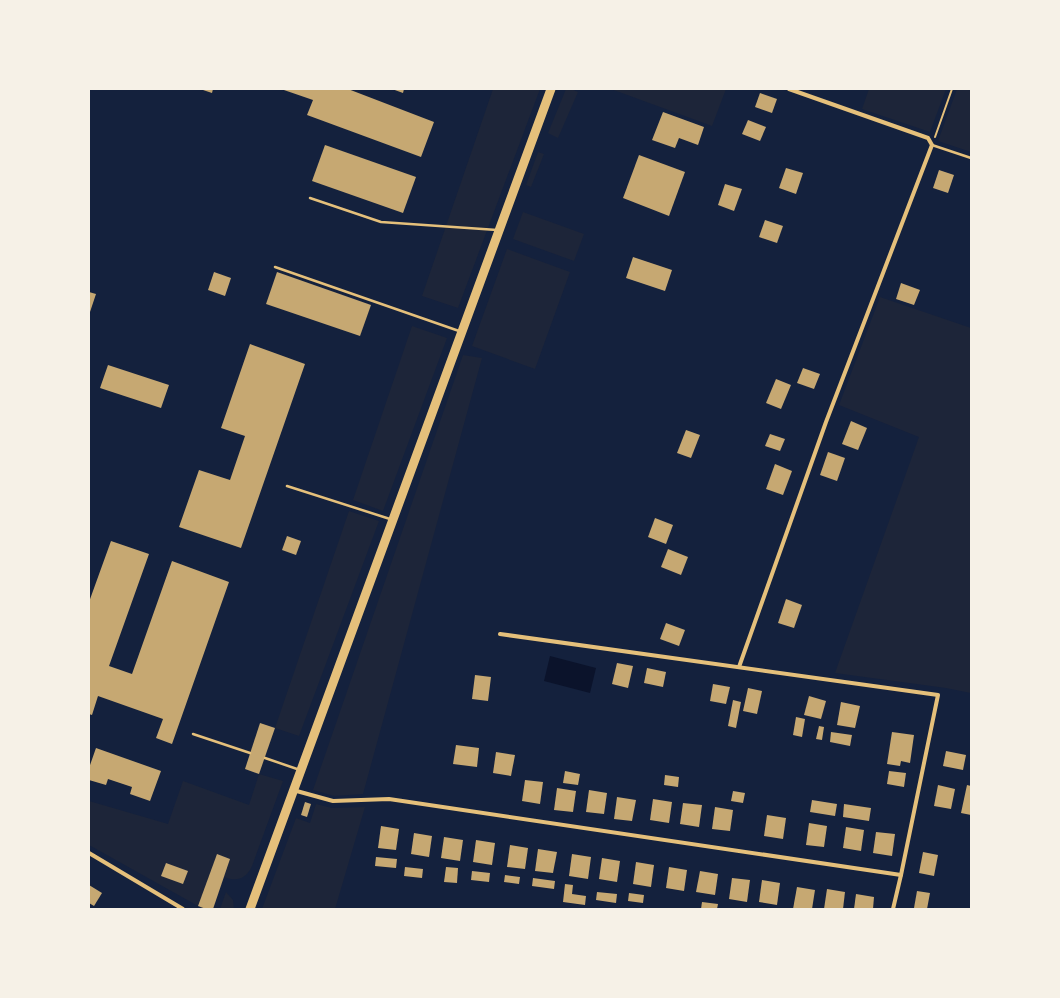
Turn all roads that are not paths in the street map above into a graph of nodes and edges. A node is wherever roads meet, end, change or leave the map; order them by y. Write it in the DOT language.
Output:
graph roads {
  1 [pos="551,89"];
  2 [pos="789,89"];
  3 [pos="932,145"];
  4 [pos="971,158"];
  5 [pos="310,198"];
  6 [pos="499,231"];
  7 [pos="275,267"];
  8 [pos="462,332"];
  9 [pos="287,486"];
  10 [pos="392,520"];
  11 [pos="500,634"];
  12 [pos="739,667"];
  13 [pos="193,734"];
  14 [pos="250,754"];
  15 [pos="265,758"];
  16 [pos="300,771"];
  17 [pos="293,790"];
  18 [pos="89,853"];
  19 [pos="901,875"];
  20 [pos="183,909"];
  21 [pos="250,909"];
  22 [pos="893,909"];
  1 -- 6 [label="main road"];
  2 -- 3 [label="street"];
  3 -- 4 [label="lane"];
  3 -- 12 [label="street"];
  5 -- 6 [label="lane"];
  6 -- 8 [label="main road"];
  7 -- 8 [label="lane"];
  8 -- 10 [label="main road"];
  9 -- 10 [label="lane"];
  10 -- 16 [label="main road"];
  11 -- 12 [label="street"];
  12 -- 19 [label="street"];
  13 -- 14 [label="lane"];
  15 -- 16 [label="lane"];
  16 -- 17 [label="main road"];
  17 -- 19 [label="street"];
  17 -- 21 [label="main road"];
  18 -- 20 [label="street"];
  19 -- 22 [label="street"];
}
